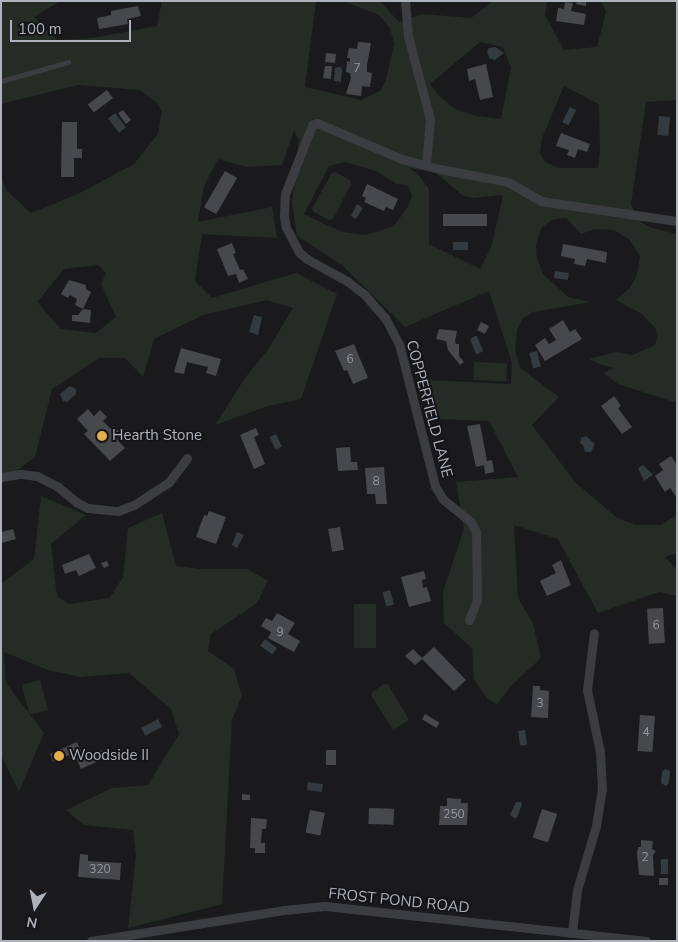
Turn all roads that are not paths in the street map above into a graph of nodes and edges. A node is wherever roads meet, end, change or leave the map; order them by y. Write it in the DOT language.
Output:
graph roads {
  1 [pos="405,1"];
  2 [pos="68,62"];
  3 [pos="1,81"];
  4 [pos="426,165"];
  5 [pos="677,221"];
  6 [pos="187,458"];
  7 [pos="1,477"];
  8 [pos="469,620"];
  9 [pos="594,633"];
  10 [pos="572,933"];
  11 [pos="91,941"];
  12 [pos="646,941"];
  1 -- 4 [label="street"];
  2 -- 3 [label="lane"];
  4 -- 5 [label="street"];
  4 -- 8 [label="street, COPPERFIELD LANE"];
  6 -- 7 [label="street"];
  9 -- 10 [label="street"];
  10 -- 11 [label="street, FROST POND ROAD"];
  10 -- 12 [label="street, FROST POND ROAD"];
}
